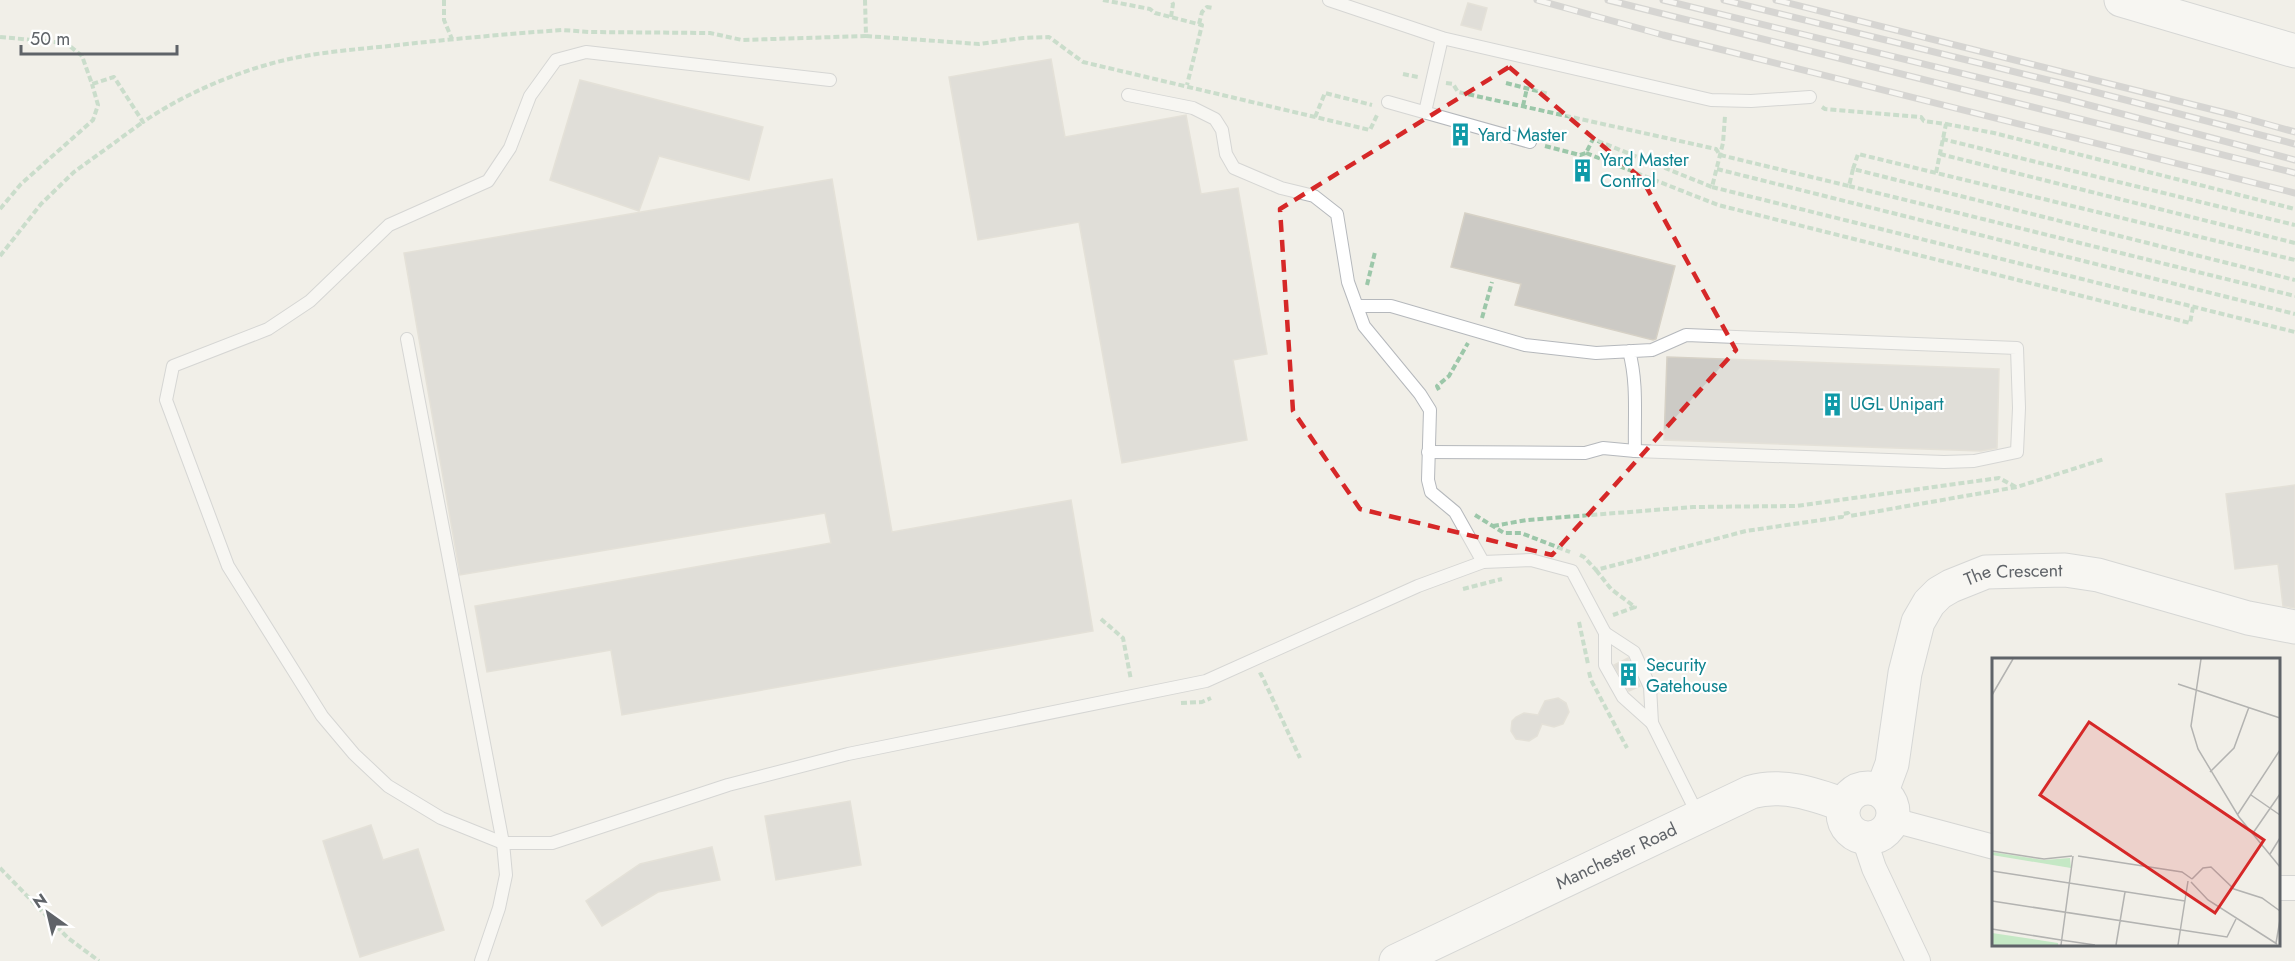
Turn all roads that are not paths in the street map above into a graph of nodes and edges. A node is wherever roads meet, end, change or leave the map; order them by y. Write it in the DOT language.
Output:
graph roads {
  1 [pos="1329,0"];
  2 [pos="2121,0"];
  3 [pos="2161,6"];
  4 [pos="1442,38"];
  5 [pos="2295,51"];
  6 [pos="830,80"];
  7 [pos="1128,95"];
  8 [pos="1810,97"];
  9 [pos="1388,102"];
  10 [pos="1425,112"];
  11 [pos="1530,142"];
  12 [pos="1357,306"];
  13 [pos="407,339"];
  14 [pos="1629,351"];
  15 [pos="1635,451"];
  16 [pos="1428,452"];
  17 [pos="1483,562"];
  18 [pos="2295,627"];
  19 [pos="1605,633"];
  20 [pos="1652,723"];
  21 [pos="1844,805"];
  22 [pos="1887,806"];
  23 [pos="1698,816"];
  24 [pos="1864,838"];
  25 [pos="503,843"];
  26 [pos="1992,846"];
  27 [pos="481,961"];
  28 [pos="1396,961"];
  29 [pos="1918,961"];
  1 -- 4 [label="lane"];
  2 -- 3 [label="main road"];
  3 -- 5 [label="main road"];
  4 -- 8 [label="lane"];
  4 -- 10 [label="lane"];
  6 -- 25 [label="lane"];
  7 -- 12 [label="lane"];
  9 -- 10 [label="lane"];
  10 -- 11 [label="lane"];
  12 -- 14 [label="lane"];
  12 -- 16 [label="lane"];
  13 -- 25 [label="lane"];
  14 -- 15 [label="lane"];
  14 -- 15 [label="lane"];
  15 -- 16 [label="lane"];
  16 -- 17 [label="lane"];
  17 -- 19 [label="lane"];
  17 -- 25 [label="lane"];
  18 -- 22 [label="main road, The Crescent"];
  19 -- 20 [label="lane"];
  19 -- 20 [label="lane"];
  20 -- 23 [label="lane"];
  21 -- 22 [label="main road"];
  21 -- 23 [label="main road, Manchester Road"];
  21 -- 24 [label="main road"];
  22 -- 24 [label="main road"];
  22 -- 26 [label="street"];
  23 -- 28 [label="main road, Manchester Road"];
  24 -- 29 [label="street"];
  25 -- 27 [label="lane"];
}
